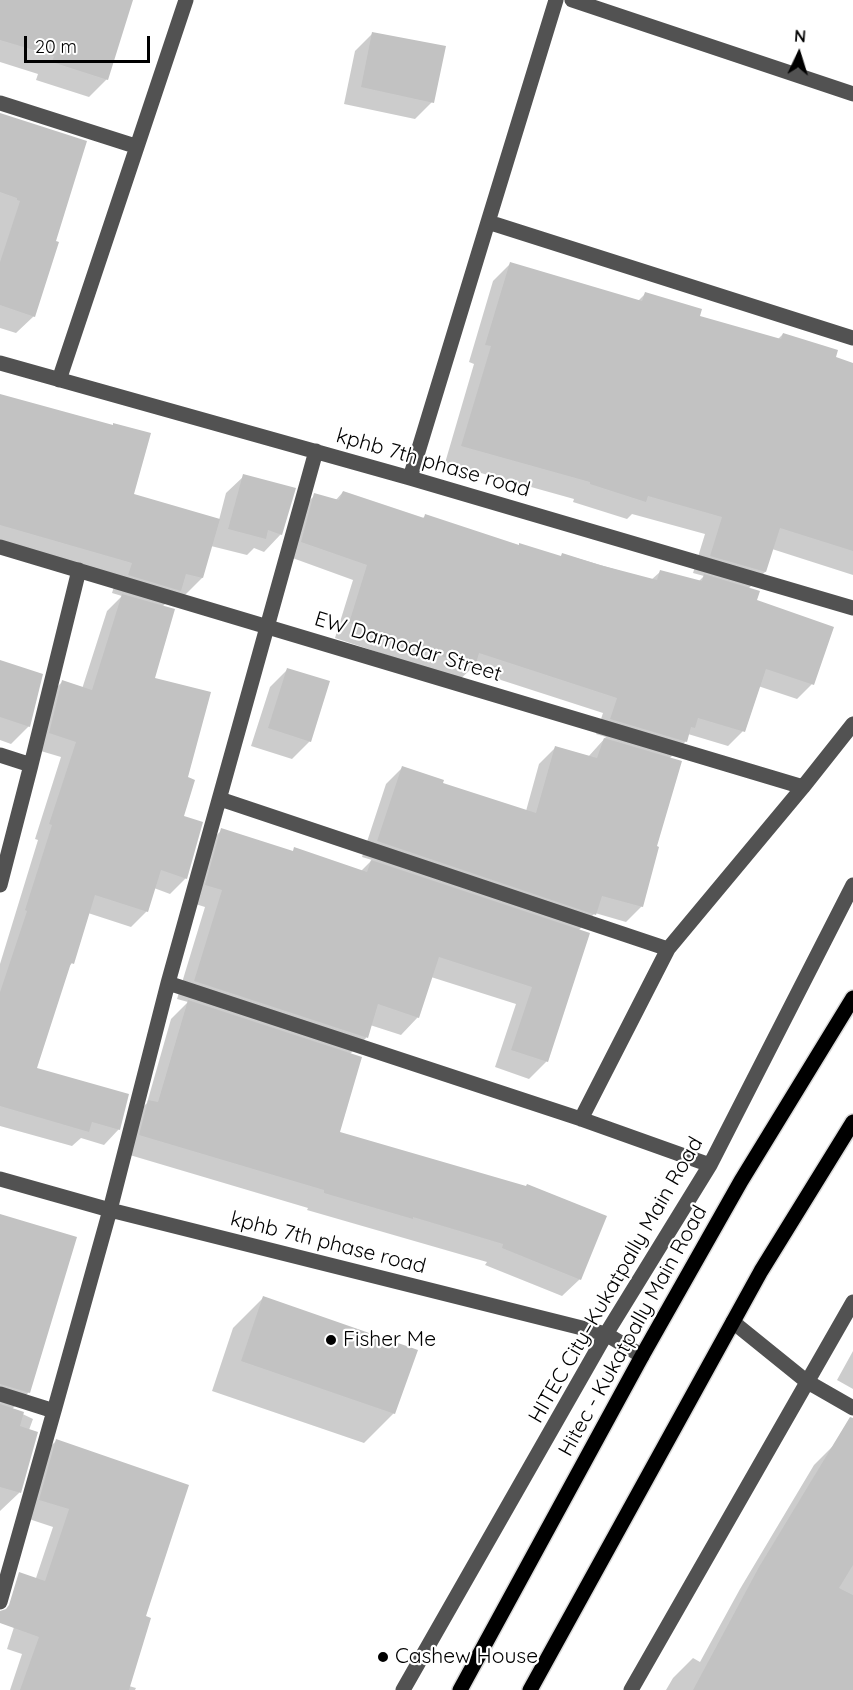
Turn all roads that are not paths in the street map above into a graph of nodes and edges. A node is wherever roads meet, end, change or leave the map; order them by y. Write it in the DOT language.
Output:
graph roads {
  1 [pos="186,0"];
  2 [pos="556,0"];
  3 [pos="572,0"];
  4 [pos="853,94"];
  5 [pos="0,103"];
  6 [pos="135,146"];
  7 [pos="488,222"];
  8 [pos="853,338"];
  9 [pos="0,363"];
  10 [pos="59,380"];
  11 [pos="316,451"];
  12 [pos="410,478"];
  13 [pos="0,547"];
  14 [pos="79,570"];
  15 [pos="853,608"];
  16 [pos="268,627"];
  17 [pos="853,724"];
  18 [pos="0,756"];
  19 [pos="31,765"];
  20 [pos="803,787"];
  21 [pos="220,799"];
  22 [pos="0,885"];
  23 [pos="853,885"];
  24 [pos="668,949"];
  25 [pos="168,983"];
  26 [pos="853,998"];
  27 [pos="581,1119"];
  28 [pos="853,1122"];
  29 [pos="710,1165"];
  30 [pos="0,1179"];
  31 [pos="110,1210"];
  32 [pos="853,1302"];
  33 [pos="733,1322"];
  34 [pos="606,1334"];
  35 [pos="642,1356"];
  36 [pos="806,1381"];
  37 [pos="0,1394"];
  38 [pos="853,1408"];
  39 [pos="54,1411"];
  40 [pos="1,1597"];
  41 [pos="403,1690"];
  42 [pos="460,1690"];
  43 [pos="530,1690"];
  44 [pos="631,1690"];
  1 -- 6 [label="street"];
  2 -- 7 [label="street"];
  3 -- 4 [label="street"];
  5 -- 6 [label="street"];
  6 -- 10 [label="street"];
  7 -- 8 [label="street"];
  7 -- 12 [label="street"];
  9 -- 10 [label="street, kphb 7th phase road"];
  10 -- 11 [label="street, kphb 7th phase road"];
  11 -- 12 [label="street, kphb 7th phase road"];
  11 -- 16 [label="street"];
  12 -- 15 [label="street, kphb 7th phase road"];
  13 -- 14 [label="street, EW Damodar Street"];
  14 -- 16 [label="street, EW Damodar Street"];
  14 -- 19 [label="street"];
  16 -- 20 [label="street, EW Damodar Street"];
  16 -- 21 [label="street"];
  17 -- 20 [label="street"];
  18 -- 19 [label="street"];
  19 -- 22 [label="street"];
  20 -- 24 [label="street"];
  21 -- 24 [label="street"];
  21 -- 25 [label="street"];
  23 -- 29 [label="street, HITEC City–Kukatpally Main Road"];
  24 -- 27 [label="street"];
  25 -- 27 [label="street"];
  25 -- 31 [label="street"];
  26 -- 35 [label="main road, Hitec - Kukatpally Main Road"];
  27 -- 29 [label="street"];
  28 -- 33 [label="main road"];
  29 -- 34 [label="street, HITEC City–Kukatpally Main Road"];
  30 -- 31 [label="street, kphb 7th phase road"];
  31 -- 34 [label="street, kphb 7th phase road"];
  31 -- 39 [label="street"];
  32 -- 36 [label="street"];
  33 -- 36 [label="street"];
  33 -- 43 [label="main road"];
  34 -- 35 [label="street, kphb 7th phase road"];
  34 -- 41 [label="street, HITEC City–Kukatpally Main Road"];
  35 -- 42 [label="main road, Hitec - Kukatpally Main Road"];
  36 -- 38 [label="street"];
  36 -- 44 [label="street"];
  37 -- 39 [label="street"];
  39 -- 40 [label="street"];
}
